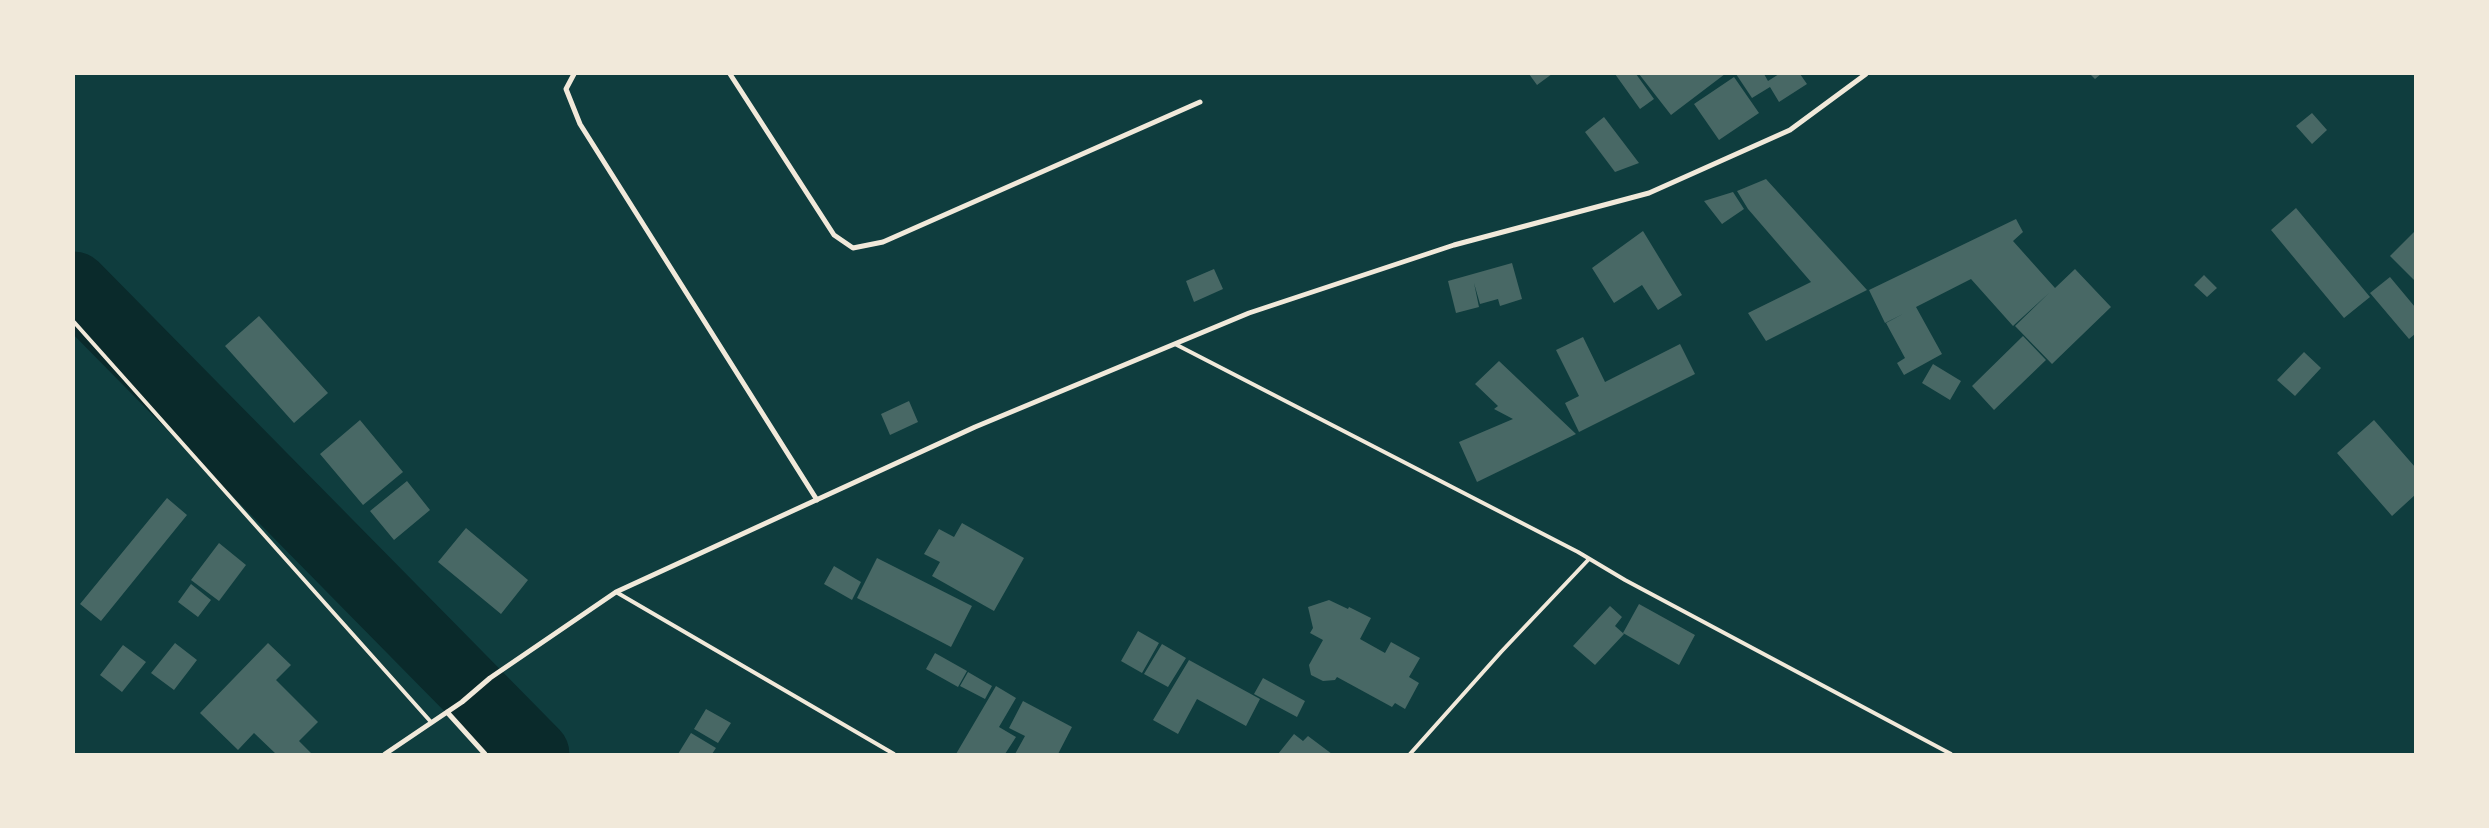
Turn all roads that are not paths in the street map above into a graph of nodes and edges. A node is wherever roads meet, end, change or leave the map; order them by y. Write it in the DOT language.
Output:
graph roads {
  1 [pos="574,74"];
  2 [pos="730,74"];
  3 [pos="1866,74"];
  4 [pos="1200,102"];
  5 [pos="74,322"];
  6 [pos="1174,344"];
  7 [pos="817,500"];
  8 [pos="1588,559"];
  9 [pos="616,592"];
  10 [pos="447,712"];
  11 [pos="431,722"];
  12 [pos="385,754"];
  13 [pos="485,754"];
  14 [pos="894,754"];
  15 [pos="1410,754"];
  16 [pos="1950,754"];
  1 -- 7 [label="street"];
  2 -- 4 [label="street"];
  3 -- 6 [label="street"];
  5 -- 11 [label="lane"];
  6 -- 7 [label="street"];
  6 -- 8 [label="lane"];
  7 -- 9 [label="street"];
  8 -- 15 [label="lane"];
  8 -- 16 [label="lane"];
  9 -- 10 [label="street"];
  9 -- 14 [label="lane"];
  10 -- 11 [label="street"];
  10 -- 13 [label="street"];
  11 -- 12 [label="street"];
}
